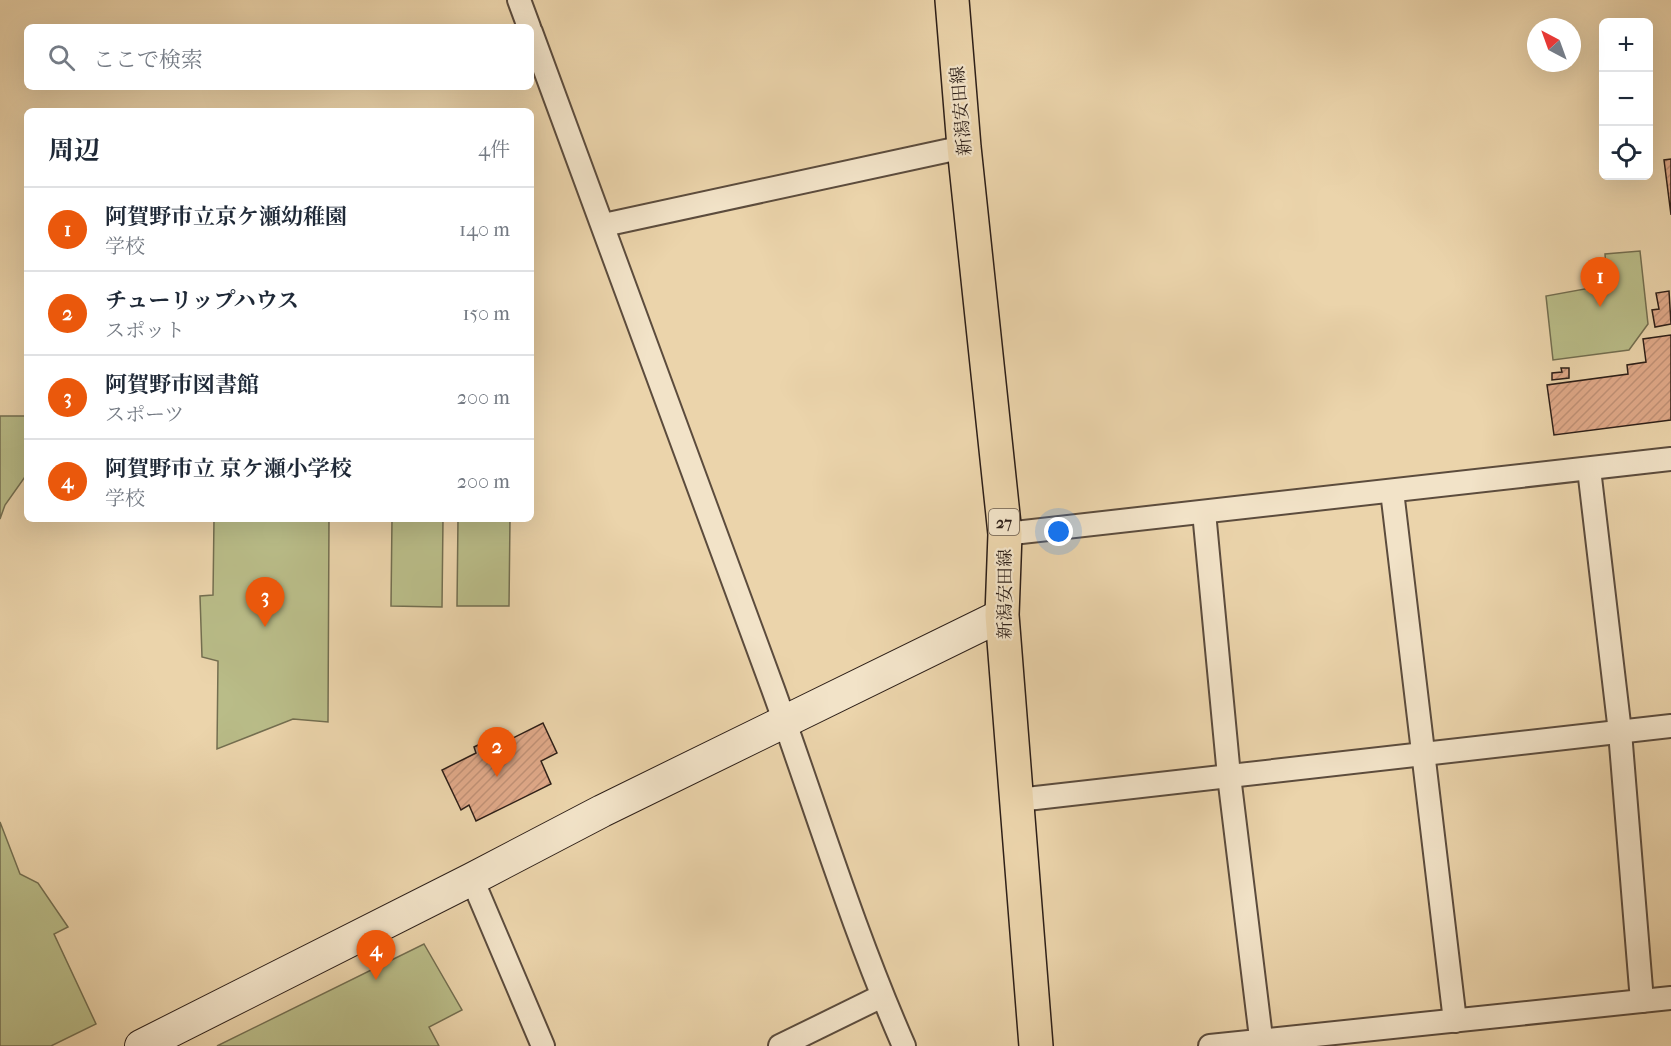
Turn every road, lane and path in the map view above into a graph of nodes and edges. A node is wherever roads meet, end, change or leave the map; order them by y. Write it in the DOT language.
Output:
graph roads {
  1 [pos="519,0"];
  2 [pos="952,0"];
  3 [pos="528,24"];
  4 [pos="534,40"];
  5 [pos="964,147"];
  6 [pos="604,225"];
  7 [pos="1671,459"];
  8 [pos="1589,469"];
  9 [pos="1392,491"];
  10 [pos="1204,512"];
  11 [pos="1005,534"];
  12 [pos="1002,615"];
  13 [pos="785,721"];
  14 [pos="1671,726"];
  15 [pos="1620,732"];
  16 [pos="1422,754"];
  17 [pos="1229,776"];
  18 [pos="1018,800"];
  19 [pos="472,879"];
  20 [pos="882,996"];
  21 [pos="1671,998"];
  22 [pos="1642,1001"];
  23 [pos="1455,1021"];
  24 [pos="1262,1043"];
  25 [pos="141,1046"];
  26 [pos="543,1046"];
  27 [pos="780,1046"];
  28 [pos="904,1046"];
  29 [pos="1036,1046"];
  30 [pos="1210,1046"];
  1 -- 3 [label="street"];
  2 -- 5 [label="main road, 新潟安田線 / 27"];
  4 -- 6 [label="street"];
  5 -- 6 [label="street"];
  5 -- 11 [label="main road, 新潟安田線 / 27"];
  6 -- 13 [label="street"];
  7 -- 8 [label="street"];
  8 -- 9 [label="street"];
  8 -- 15 [label="street"];
  9 -- 10 [label="street"];
  9 -- 16 [label="street"];
  10 -- 11 [label="street"];
  10 -- 17 [label="street"];
  11 -- 12 [label="main road, 新潟安田線 / 27"];
  12 -- 13 [label="street"];
  12 -- 18 [label="main road, 新潟安田線 / 27"];
  13 -- 19 [label="street"];
  13 -- 20 [label="street"];
  14 -- 15 [label="street"];
  15 -- 16 [label="street"];
  15 -- 22 [label="street"];
  16 -- 17 [label="street"];
  16 -- 23 [label="street"];
  17 -- 18 [label="street"];
  17 -- 24 [label="street"];
  18 -- 29 [label="main road, 新潟安田線 / 27"];
  19 -- 25 [label="street"];
  19 -- 26 [label="street"];
  20 -- 27 [label="street"];
  20 -- 28 [label="street"];
  21 -- 22 [label="street"];
  22 -- 23 [label="street"];
  23 -- 24 [label="street"];
  24 -- 30 [label="street"];
}
